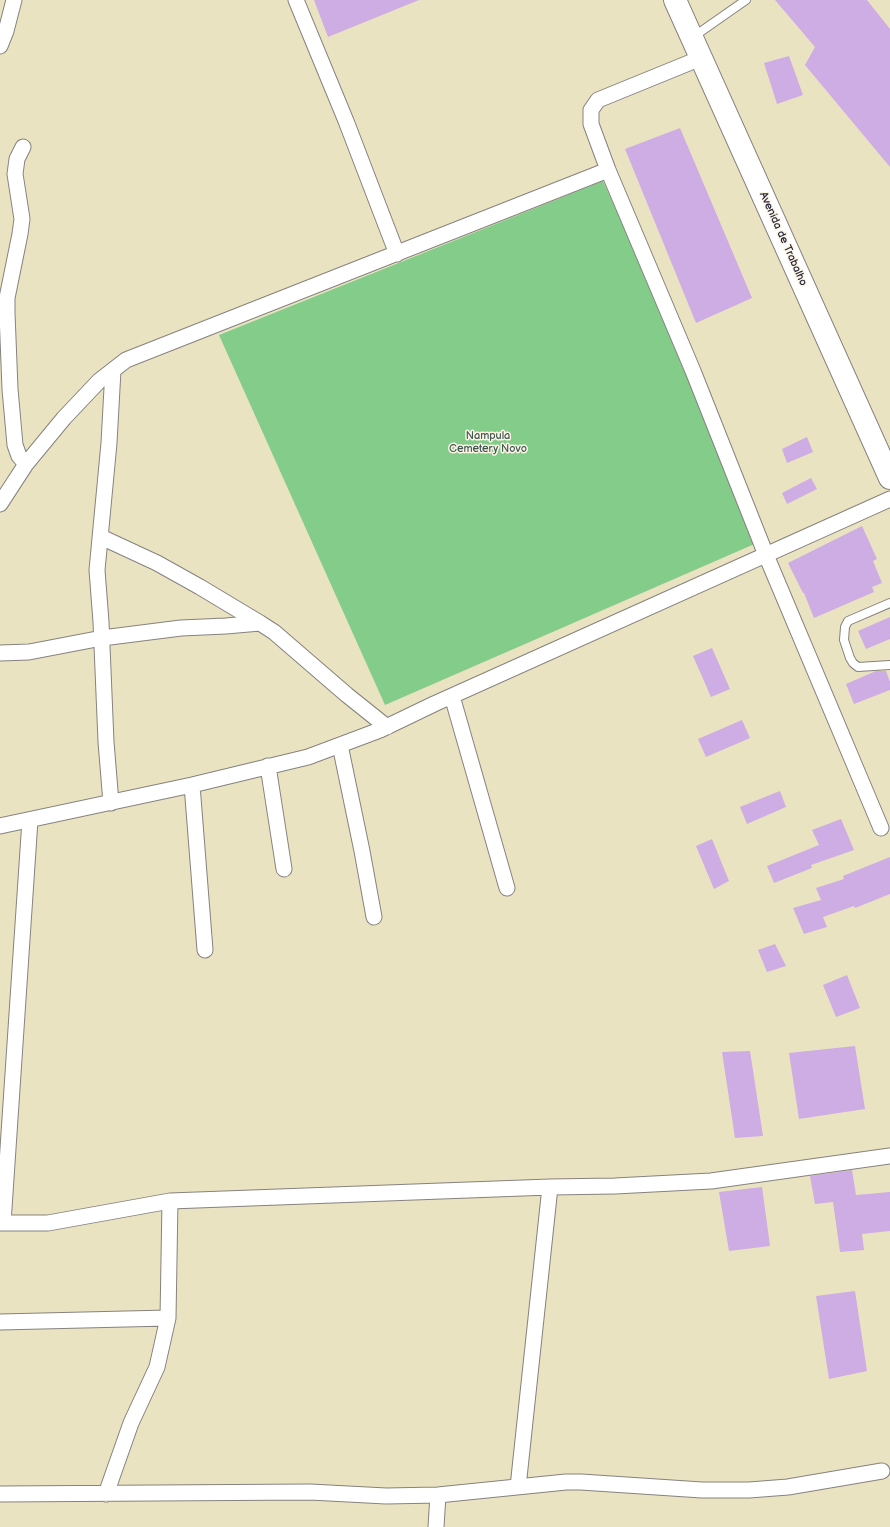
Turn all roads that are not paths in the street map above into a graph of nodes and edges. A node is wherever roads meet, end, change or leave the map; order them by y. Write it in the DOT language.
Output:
graph roads {
  1 [pos="14,0"];
  2 [pos="296,0"];
  3 [pos="675,0"];
  4 [pos="746,0"];
  5 [pos="692,38"];
  6 [pos="0,46"];
  7 [pos="701,58"];
  8 [pos="23,148"];
  9 [pos="608,170"];
  10 [pos="397,254"];
  11 [pos="114,370"];
  12 [pos="26,464"];
  13 [pos="890,478"];
  14 [pos="890,498"];
  15 [pos="0,504"];
  16 [pos="101,537"];
  17 [pos="766,555"];
  18 [pos="890,602"];
  19 [pos="260,623"];
  20 [pos="102,638"];
  21 [pos="0,653"];
  22 [pos="890,665"];
  23 [pos="452,696"];
  24 [pos="387,727"];
  25 [pos="340,746"];
  26 [pos="268,766"];
  27 [pos="192,786"];
  28 [pos="110,803"];
  29 [pos="30,820"];
  30 [pos="0,826"];
  31 [pos="881,828"];
  32 [pos="284,869"];
  33 [pos="507,888"];
  34 [pos="374,917"];
  35 [pos="205,950"];
  36 [pos="890,1156"];
  37 [pos="550,1187"];
  38 [pos="170,1201"];
  39 [pos="1,1223"];
  40 [pos="168,1318"];
  41 [pos="0,1322"];
  42 [pos="882,1471"];
  43 [pos="518,1486"];
  44 [pos="0,1494"];
  45 [pos="106,1494"];
  46 [pos="438,1494"];
  47 [pos="436,1527"];
  1 -- 6 [label="street"];
  2 -- 10 [label="street"];
  3 -- 5 [label="highway, Avenida de Trabalho"];
  4 -- 5 [label="lane"];
  5 -- 7 [label="highway, Avenida de Trabalho"];
  7 -- 9 [label="street"];
  7 -- 13 [label="highway, Avenida de Trabalho"];
  8 -- 12 [label="street"];
  9 -- 10 [label="street"];
  9 -- 17 [label="street"];
  10 -- 11 [label="street"];
  11 -- 12 [label="street"];
  11 -- 16 [label="street"];
  12 -- 15 [label="street"];
  14 -- 17 [label="street"];
  16 -- 19 [label="street"];
  16 -- 20 [label="street"];
  17 -- 23 [label="street"];
  17 -- 31 [label="street"];
  18 -- 22 [label="lane"];
  19 -- 20 [label="street"];
  19 -- 24 [label="street"];
  20 -- 21 [label="street"];
  20 -- 28 [label="street"];
  23 -- 24 [label="street"];
  23 -- 33 [label="street"];
  24 -- 25 [label="street"];
  25 -- 26 [label="street"];
  25 -- 34 [label="street"];
  26 -- 27 [label="street"];
  26 -- 32 [label="street"];
  27 -- 28 [label="street"];
  27 -- 35 [label="street"];
  28 -- 29 [label="street"];
  29 -- 30 [label="street"];
  29 -- 39 [label="street"];
  36 -- 37 [label="street"];
  37 -- 38 [label="street"];
  37 -- 43 [label="street"];
  38 -- 39 [label="street"];
  38 -- 40 [label="street"];
  40 -- 41 [label="street"];
  40 -- 45 [label="street"];
  42 -- 43 [label="street"];
  43 -- 46 [label="street"];
  44 -- 45 [label="street"];
  45 -- 46 [label="street"];
  46 -- 47 [label="street"];
}
